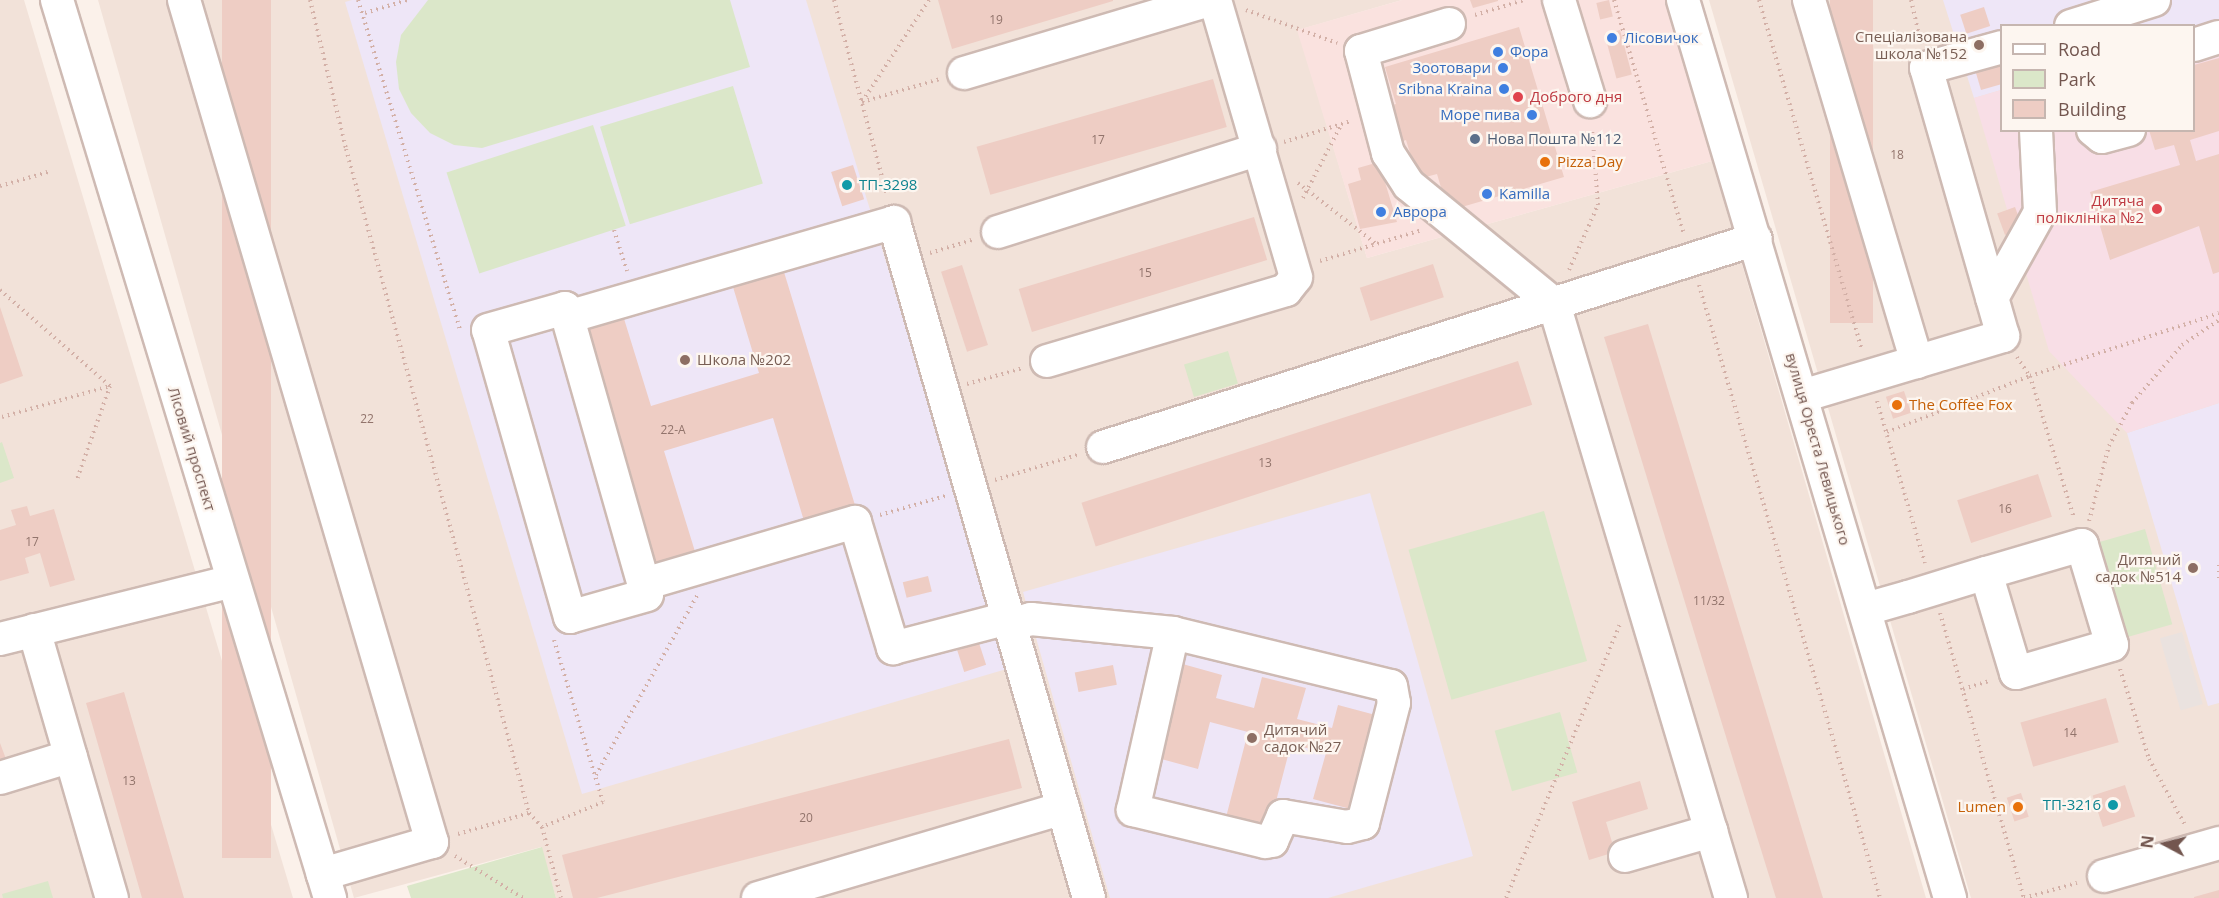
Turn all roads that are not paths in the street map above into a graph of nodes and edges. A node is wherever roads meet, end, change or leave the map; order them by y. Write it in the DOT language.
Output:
graph roads {
  1 [pos="57,0"];
  2 [pos="184,0"];
  3 [pos="1209,0"];
  4 [pos="1559,0"];
  5 [pos="1683,0"];
  6 [pos="1809,0"];
  7 [pos="2154,0"];
  8 [pos="1228,4"];
  9 [pos="1449,24"];
  10 [pos="2077,24"];
  11 [pos="2219,37"];
  12 [pos="2195,44"];
  13 [pos="2000,47"];
  14 [pos="964,72"];
  15 [pos="1590,101"];
  16 [pos="2036,132"];
  17 [pos="2096,132"];
  18 [pos="2121,132"];
  19 [pos="1263,158"];
  20 [pos="998,232"];
  21 [pos="1756,240"];
  22 [pos="1992,298"];
  23 [pos="1554,304"];
  24 [pos="568,317"];
  25 [pos="1047,362"];
  26 [pos="1917,362"];
  27 [pos="1802,396"];
  28 [pos="1103,447"];
  29 [pos="1986,573"];
  30 [pos="232,580"];
  31 [pos="644,584"];
  32 [pos="1866,609"];
  33 [pos="1009,622"];
  34 [pos="34,630"];
  35 [pos="1173,633"];
  36 [pos="0,639"];
  37 [pos="71,756"];
  38 [pos="0,778"];
  39 [pos="1063,808"];
  40 [pos="1711,831"];
  41 [pos="2209,846"];
  42 [pos="1625,856"];
  43 [pos="2104,876"];
  44 [pos="326,886"];
  45 [pos="112,898"];
  46 [pos="758,898"];
  47 [pos="1089,898"];
  48 [pos="1731,898"];
  49 [pos="1950,898"];
  1 -- 30 [label="street, Лісовий проспект"];
  2 -- 44 [label="street"];
  3 -- 14 [label="street"];
  4 -- 15 [label="street"];
  5 -- 21 [label="street, вулиця Ореста Левицького"];
  6 -- 26 [label="street"];
  7 -- 10 [label="street"];
  8 -- 19 [label="street"];
  9 -- 23 [label="street"];
  11 -- 12 [label="street"];
  13 -- 22 [label="street"];
  16 -- 22 [label="street"];
  17 -- 18 [label="street"];
  19 -- 20 [label="street"];
  19 -- 25 [label="street"];
  21 -- 23 [label="street"];
  21 -- 27 [label="street, вулиця Ореста Левицького"];
  22 -- 26 [label="street"];
  23 -- 28 [label="street"];
  23 -- 40 [label="street"];
  24 -- 31 [label="street"];
  24 -- 31 [label="street"];
  24 -- 33 [label="street"];
  26 -- 27 [label="street"];
  27 -- 32 [label="street, вулиця Ореста Левицького"];
  29 -- 29 [label="street"];
  29 -- 32 [label="street"];
  30 -- 34 [label="street"];
  30 -- 44 [label="street, Лісовий проспект"];
  31 -- 33 [label="street"];
  32 -- 49 [label="street, вулиця Ореста Левицького"];
  33 -- 35 [label="street"];
  33 -- 39 [label="street"];
  34 -- 36 [label="street"];
  34 -- 37 [label="street"];
  35 -- 35 [label="street"];
  37 -- 38 [label="street"];
  37 -- 45 [label="street"];
  39 -- 46 [label="street"];
  39 -- 47 [label="street"];
  40 -- 42 [label="street"];
  40 -- 48 [label="street"];
  41 -- 43 [label="street"];
}
